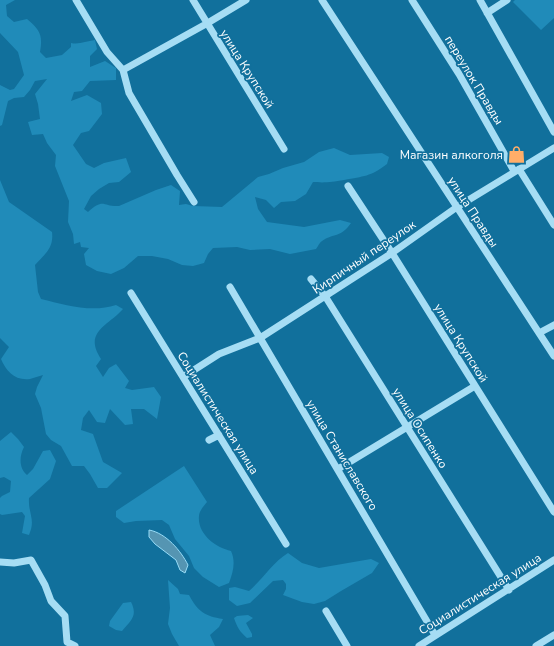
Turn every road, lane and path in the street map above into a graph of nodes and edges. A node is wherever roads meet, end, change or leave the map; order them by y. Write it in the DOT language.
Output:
graph roads {
  1 [pos="76,0"];
  2 [pos="193,0"];
  3 [pos="246,0"];
  4 [pos="322,0"];
  5 [pos="412,0"];
  6 [pos="480,0"];
  7 [pos="506,0"];
  8 [pos="487,13"];
  9 [pos="206,24"];
  10 [pos="123,70"];
  11 [pos="554,132"];
  12 [pos="284,148"];
  13 [pos="554,148"];
  14 [pos="516,170"];
  15 [pos="348,186"];
  16 [pos="194,202"];
  17 [pos="457,208"];
  18 [pos="554,225"];
  19 [pos="392,253"];
  20 [pos="311,279"];
  21 [pos="230,287"];
  22 [pos="131,293"];
  23 [pos="325,296"];
  24 [pos="554,325"];
  25 [pos="539,333"];
  26 [pos="260,338"];
  27 [pos="554,356"];
  28 [pos="183,377"];
  29 [pos="475,386"];
  30 [pos="407,427"];
  31 [pos="219,435"];
  32 [pos="209,440"];
  33 [pos="338,469"];
  34 [pos="554,512"];
  35 [pos="286,544"];
  36 [pos="554,560"];
  37 [pos="0,562"];
  38 [pos="509,590"];
  39 [pos="326,611"];
  40 [pos="435,635"];
  41 [pos="554,635"];
  42 [pos="74,646"];
  43 [pos="348,646"];
  44 [pos="419,646"];
  45 [pos="536,646"];
  1 -- 10 [label="street"];
  2 -- 9 [label="street, улица Крупской"];
  3 -- 9 [label="street"];
  4 -- 17 [label="street, улица Правды"];
  5 -- 14 [label="street, переулок Правды"];
  6 -- 8 [label="street"];
  7 -- 8 [label="street"];
  8 -- 11 [label="street"];
  9 -- 10 [label="street"];
  9 -- 12 [label="street, улица Крупской"];
  10 -- 16 [label="street"];
  13 -- 14 [label="street, Кирпичный переулок"];
  14 -- 17 [label="street, Кирпичный переулок"];
  14 -- 18 [label="street, переулок Правды"];
  15 -- 19 [label="street, улица Крупской"];
  17 -- 19 [label="street, Кирпичный переулок"];
  17 -- 25 [label="street, улица Правды"];
  19 -- 23 [label="street, Кирпичный переулок"];
  19 -- 29 [label="street, улица Крупской"];
  20 -- 23 [label="street, улица Осипенко"];
  21 -- 26 [label="street, улица Станиславского"];
  22 -- 28 [label="street, Социалистическая улица"];
  23 -- 26 [label="street, Кирпичный переулок"];
  23 -- 30 [label="street, улица Осипенко"];
  24 -- 25 [label="street"];
  25 -- 27 [label="street, улица Правды"];
  26 -- 28 [label="street, Кирпичный переулок"];
  26 -- 33 [label="street, улица Станиславского"];
  28 -- 31 [label="street, Социалистическая улица"];
  29 -- 30 [label="street"];
  29 -- 34 [label="street, улица Крупской"];
  30 -- 33 [label="street"];
  30 -- 38 [label="street, улица Осипенко"];
  31 -- 32 [label="street"];
  31 -- 35 [label="street, Социалистическая улица"];
  33 -- 40 [label="street, улица Станиславского"];
  36 -- 38 [label="street, Социалистическая улица"];
  37 -- 42 [label="street"];
  38 -- 40 [label="street, Социалистическая улица"];
  39 -- 43 [label="street"];
  40 -- 44 [label="street, Социалистическая улица"];
  41 -- 45 [label="street"];
}
